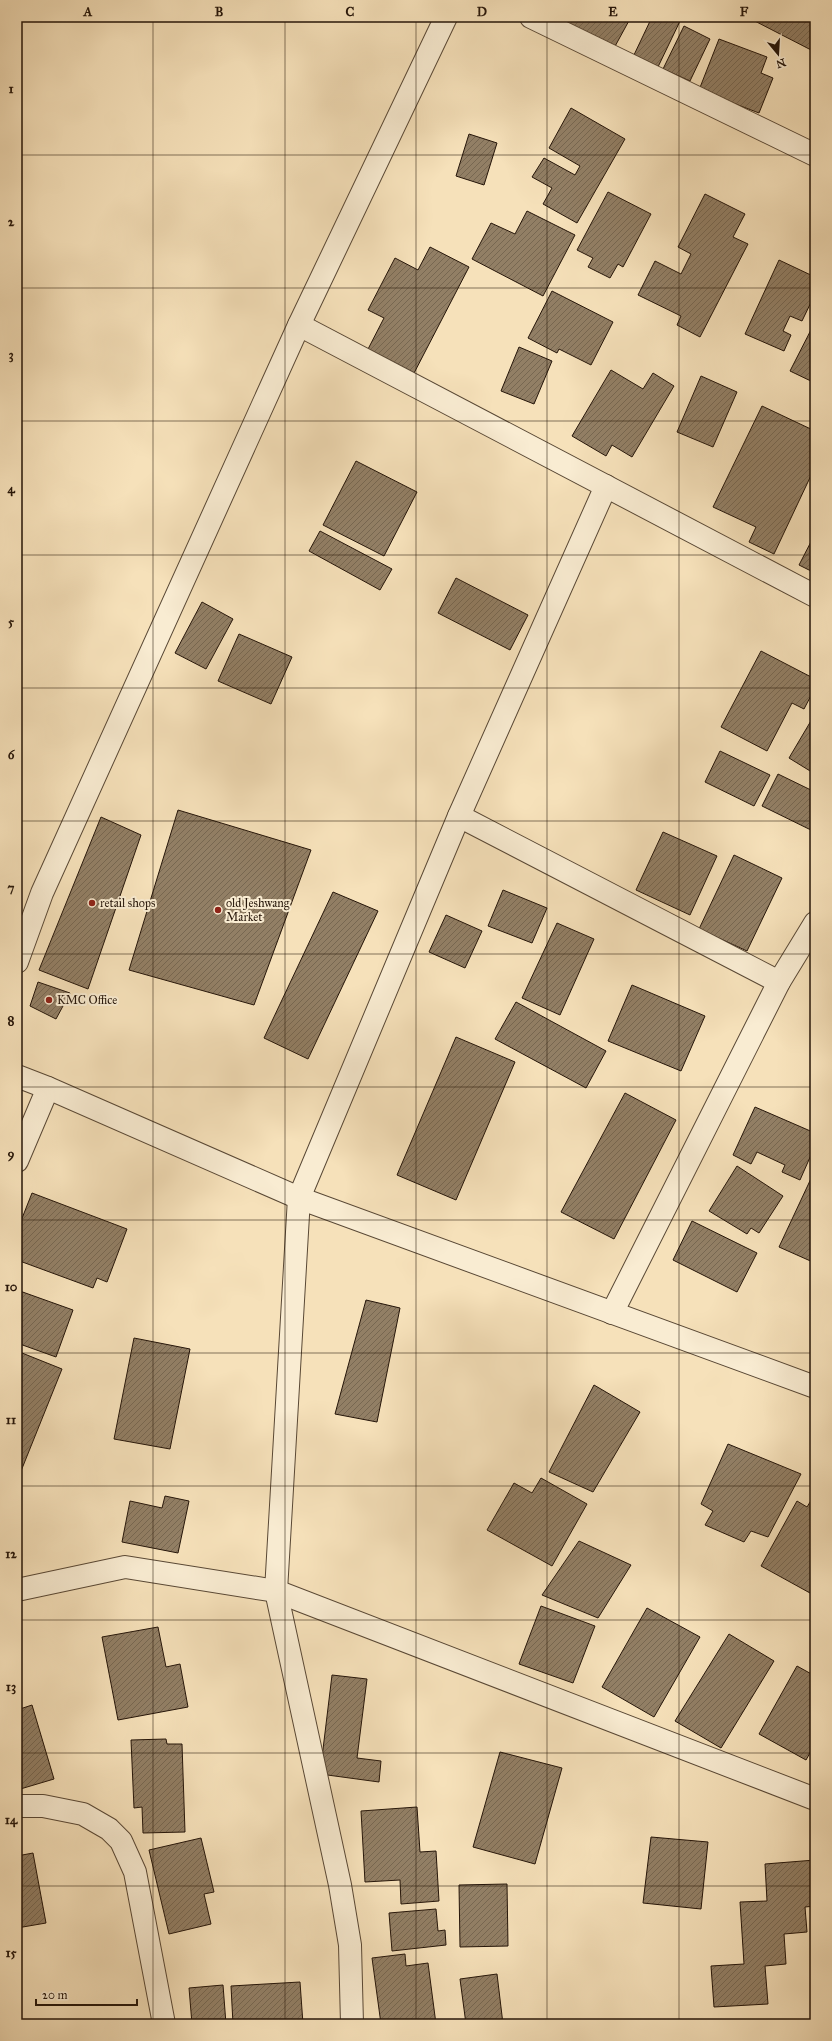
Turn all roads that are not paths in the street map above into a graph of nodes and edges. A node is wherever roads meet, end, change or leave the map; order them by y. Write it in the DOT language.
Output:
graph roads {
  1 [pos="446,17"];
  2 [pos="530,17"];
  3 [pos="813,148"];
  4 [pos="299,325"];
  5 [pos="606,486"];
  6 [pos="815,596"];
  7 [pos="459,816"];
  8 [pos="815,923"];
  9 [pos="17,962"];
  10 [pos="779,982"];
  11 [pos="17,1076"];
  12 [pos="48,1088"];
  13 [pos="17,1161"];
  14 [pos="299,1198"];
  15 [pos="612,1313"];
  16 [pos="815,1387"];
  17 [pos="17,1590"];
  18 [pos="276,1591"];
  19 [pos="815,1799"];
  20 [pos="17,1806"];
  21 [pos="164,2024"];
  22 [pos="352,2024"];
  1 -- 4 [label="street"];
  2 -- 3 [label="street"];
  4 -- 5 [label="street"];
  4 -- 9 [label="street"];
  5 -- 6 [label="street"];
  5 -- 7 [label="street"];
  7 -- 10 [label="street"];
  7 -- 14 [label="street"];
  8 -- 10 [label="street"];
  10 -- 15 [label="street"];
  11 -- 12 [label="street"];
  12 -- 13 [label="street"];
  12 -- 14 [label="street"];
  14 -- 15 [label="street"];
  14 -- 18 [label="street"];
  15 -- 16 [label="street"];
  17 -- 18 [label="street"];
  18 -- 19 [label="street"];
  18 -- 22 [label="street"];
  20 -- 21 [label="street"];
}
